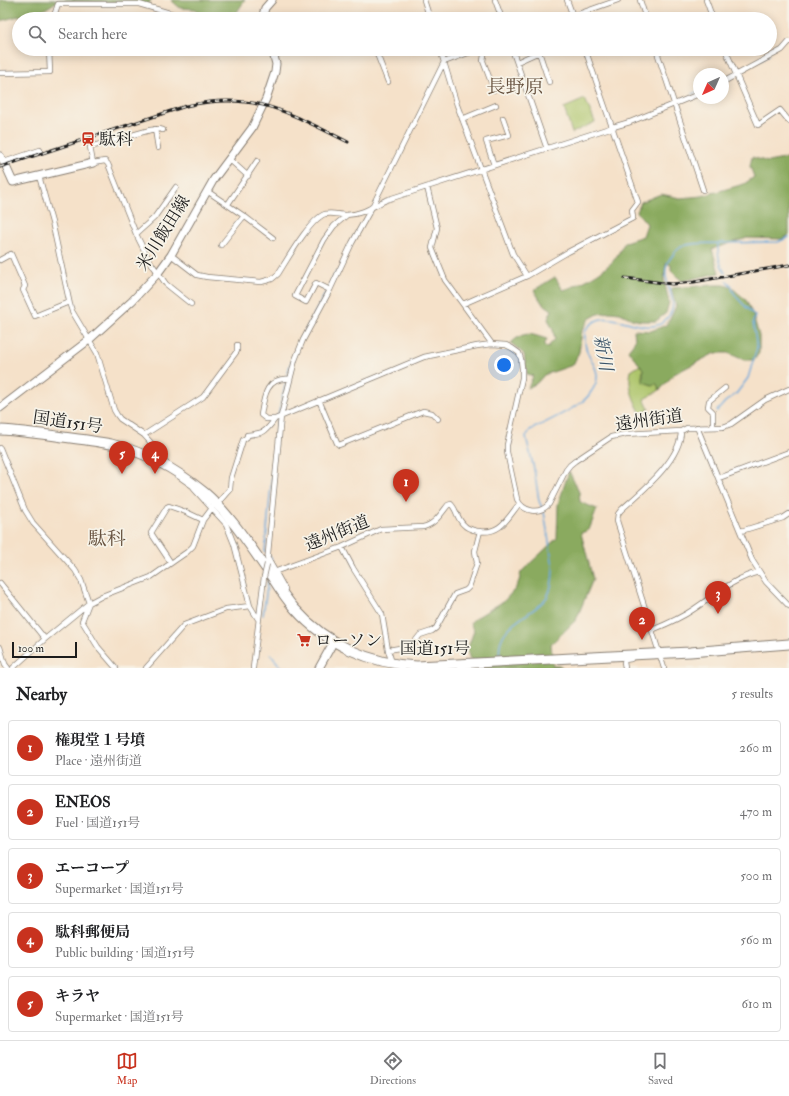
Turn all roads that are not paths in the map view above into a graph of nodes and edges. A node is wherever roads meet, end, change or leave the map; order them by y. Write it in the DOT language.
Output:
graph roads {
  1 [pos="272,0"];
  2 [pos="424,0"];
  3 [pos="495,0"];
  4 [pos="567,0"];
  5 [pos="618,0"];
  6 [pos="640,0"];
  7 [pos="706,0"];
  8 [pos="55,12"];
  9 [pos="166,12"];
  10 [pos="264,12"];
  11 [pos="428,12"];
  12 [pos="499,12"];
  13 [pos="571,12"];
  14 [pos="588,12"];
  15 [pos="644,12"];
  16 [pos="710,12"];
  17 [pos="789,42"];
  18 [pos="777,53"];
  19 [pos="50,56"];
  20 [pos="274,56"];
  21 [pos="378,56"];
  22 [pos="442,56"];
  23 [pos="460,56"];
  24 [pos="484,56"];
  25 [pos="515,56"];
  26 [pos="530,56"];
  27 [pos="540,56"];
  28 [pos="587,56"];
  29 [pos="658,56"];
  30 [pos="728,56"];
  31 [pos="771,56"];
  32 [pos="444,62"];
  33 [pos="517,62"];
  34 [pos="0,73"];
  35 [pos="736,75"];
  36 [pos="729,79"];
  37 [pos="388,82"];
  38 [pos="549,82"];
  39 [pos="494,90"];
  40 [pos="693,97"];
  41 [pos="496,105"];
  42 [pos="675,105"];
  43 [pos="503,118"];
  44 [pos="462,119"];
  45 [pos="789,121"];
  46 [pos="612,127"];
  47 [pos="155,130"];
  48 [pos="163,130"];
  49 [pos="158,148"];
  50 [pos="547,148"];
  51 [pos="40,150"];
  52 [pos="2,159"];
  53 [pos="229,159"];
  54 [pos="257,161"];
  55 [pos="93,163"];
  56 [pos="494,165"];
  57 [pos="481,170"];
  58 [pos="39,176"];
  59 [pos="248,176"];
  60 [pos="176,187"];
  61 [pos="427,187"];
  62 [pos="703,190"];
  63 [pos="207,191"];
  64 [pos="228,204"];
  65 [pos="372,207"];
  66 [pos="346,215"];
  67 [pos="244,216"];
  68 [pos="136,234"];
  69 [pos="272,238"];
  70 [pos="221,245"];
  71 [pos="171,255"];
  72 [pos="0,260"];
  73 [pos="158,273"];
  74 [pos="527,276"];
  75 [pos="330,290"];
  76 [pos="69,302"];
  77 [pos="191,304"];
  78 [pos="463,304"];
  79 [pos="89,340"];
  80 [pos="492,344"];
  81 [pos="236,345"];
  82 [pos="290,379"];
  83 [pos="725,388"];
  84 [pos="789,389"];
  85 [pos="319,400"];
  86 [pos="0,408"];
  87 [pos="281,416"];
  88 [pos="275,419"];
  89 [pos="438,419"];
  90 [pos="713,426"];
  91 [pos="697,427"];
  92 [pos="0,430"];
  93 [pos="681,431"];
  94 [pos="144,435"];
  95 [pos="0,448"];
  96 [pos="789,452"];
  97 [pos="167,466"];
  98 [pos="719,478"];
  99 [pos="519,504"];
  100 [pos="215,505"];
  101 [pos="789,514"];
  102 [pos="203,520"];
  103 [pos="480,531"];
  104 [pos="741,532"];
  105 [pos="342,547"];
  106 [pos="267,557"];
  107 [pos="171,563"];
  108 [pos="274,572"];
  109 [pos="759,572"];
  110 [pos="0,583"];
  111 [pos="286,598"];
  112 [pos="89,603"];
  113 [pos="250,606"];
  114 [pos="789,606"];
  115 [pos="258,619"];
  116 [pos="652,630"];
  117 [pos="45,639"];
  118 [pos="334,641"];
  119 [pos="789,644"];
  120 [pos="0,647"];
  121 [pos="388,650"];
  122 [pos="659,653"];
  123 [pos="643,654"];
  124 [pos="394,666"];
  125 [pos="8,668"];
  126 [pos="13,668"];
  127 [pos="116,668"];
  128 [pos="146,668"];
  129 [pos="253,668"];
  130 [pos="319,668"];
  131 [pos="625,668"];
  132 [pos="664,668"];
  1 -- 10 [label="main road"];
  2 -- 11 [label="street"];
  3 -- 12 [label="street"];
  4 -- 13 [label="street"];
  5 -- 14 [label="street"];
  6 -- 15 [label="street"];
  7 -- 16 [label="street"];
  8 -- 9 [label="street"];
  17 -- 18 [label="street"];
  19 -- 34 [label="street"];
  20 -- 53 [label="main road, 米川飯田線"];
  21 -- 37 [label="street"];
  22 -- 32 [label="street"];
  23 -- 32 [label="street"];
  24 -- 39 [label="street"];
  25 -- 33 [label="street"];
  26 -- 33 [label="street"];
  27 -- 38 [label="street"];
  28 -- 46 [label="street"];
  29 -- 42 [label="street"];
  30 -- 35 [label="street"];
  31 -- 35 [label="street"];
  32 -- 44 [label="street"];
  32 -- 65 [label="street"];
  33 -- 50 [label="street"];
  35 -- 36 [label="street"];
  35 -- 45 [label="street"];
  40 -- 42 [label="street"];
  41 -- 44 [label="street"];
  42 -- 46 [label="street"];
  42 -- 62 [label="street"];
  43 -- 56 [label="street"];
  44 -- 57 [label="street"];
  46 -- 50 [label="street"];
  46 -- 74 [label="street"];
  47 -- 48 [label="street"];
  47 -- 49 [label="street"];
  47 -- 55 [label="street"];
  50 -- 56 [label="street"];
  51 -- 52 [label="street"];
  52 -- 58 [label="main road"];
  53 -- 59 [label="street"];
  53 -- 63 [label="main road, 米川飯田線"];
  54 -- 59 [label="street"];
  55 -- 58 [label="main road"];
  55 -- 68 [label="street"];
  56 -- 57 [label="street"];
  57 -- 61 [label="street"];
  57 -- 74 [label="street"];
  58 -- 76 [label="street"];
  59 -- 64 [label="street"];
  60 -- 68 [label="street"];
  61 -- 65 [label="street"];
  61 -- 78 [label="street"];
  63 -- 64 [label="street"];
  63 -- 71 [label="main road, 米川飯田線"];
  64 -- 67 [label="street"];
  65 -- 66 [label="street"];
  65 -- 75 [label="street"];
  66 -- 71 [label="street"];
  66 -- 75 [label="street"];
  67 -- 69 [label="street"];
  67 -- 70 [label="street"];
  68 -- 73 [label="street"];
  71 -- 73 [label="main road, 米川飯田線"];
  72 -- 76 [label="street"];
  73 -- 77 [label="street"];
  73 -- 79 [label="main road, 米川飯田線"];
  74 -- 78 [label="street"];
  75 -- 82 [label="street"];
  76 -- 79 [label="street"];
  78 -- 80 [label="street"];
  79 -- 86 [label="main road, 米川飯田線"];
  79 -- 94 [label="street"];
  80 -- 85 [label="street"];
  80 -- 99 [label="street"];
  81 -- 94 [label="street"];
  82 -- 87 [label="street"];
  82 -- 88 [label="street"];
  83 -- 90 [label="street"];
  84 -- 90 [label="street, 遠州街道"];
  85 -- 87 [label="street"];
  85 -- 89 [label="street"];
  87 -- 88 [label="street"];
  87 -- 106 [label="street"];
  88 -- 100 [label="street"];
  90 -- 91 [label="street, 遠州街道"];
  91 -- 93 [label="street, 遠州街道"];
  91 -- 98 [label="street"];
  92 -- 97 [label="highway, 国道151号"];
  93 -- 99 [label="street, 遠州街道"];
  93 -- 116 [label="street"];
  94 -- 97 [label="street"];
  95 -- 112 [label="street"];
  96 -- 98 [label="street"];
  97 -- 100 [label="highway, 国道151号"];
  98 -- 104 [label="street"];
  99 -- 103 [label="street"];
  100 -- 102 [label="street"];
  100 -- 111 [label="highway, 国道151号"];
  100 -- 113 [label="street"];
  101 -- 104 [label="street"];
  102 -- 107 [label="street"];
  102 -- 107 [label="street"];
  103 -- 105 [label="street, 遠州街道"];
  103 -- 121 [label="street"];
  104 -- 109 [label="street"];
  105 -- 108 [label="street, 遠州街道"];
  105 -- 121 [label="street"];
  106 -- 108 [label="street"];
  106 -- 115 [label="street, bridge"];
  107 -- 112 [label="street"];
  108 -- 111 [label="street"];
  109 -- 114 [label="street"];
  109 -- 116 [label="street"];
  110 -- 117 [label="street"];
  111 -- 118 [label="highway, 国道151号"];
  112 -- 117 [label="street"];
  112 -- 127 [label="street"];
  113 -- 115 [label="street"];
  113 -- 128 [label="street"];
  115 -- 129 [label="street"];
  116 -- 122 [label="street"];
  117 -- 126 [label="street"];
  118 -- 124 [label="highway, 国道151号"];
  118 -- 130 [label="main road"];
  119 -- 122 [label="highway, 国道151号"];
  120 -- 125 [label="street"];
  121 -- 124 [label="street"];
  122 -- 123 [label="highway, 国道151号"];
  122 -- 132 [label="street"];
  123 -- 124 [label="highway, 国道151号"];
  123 -- 131 [label="street"];
}
